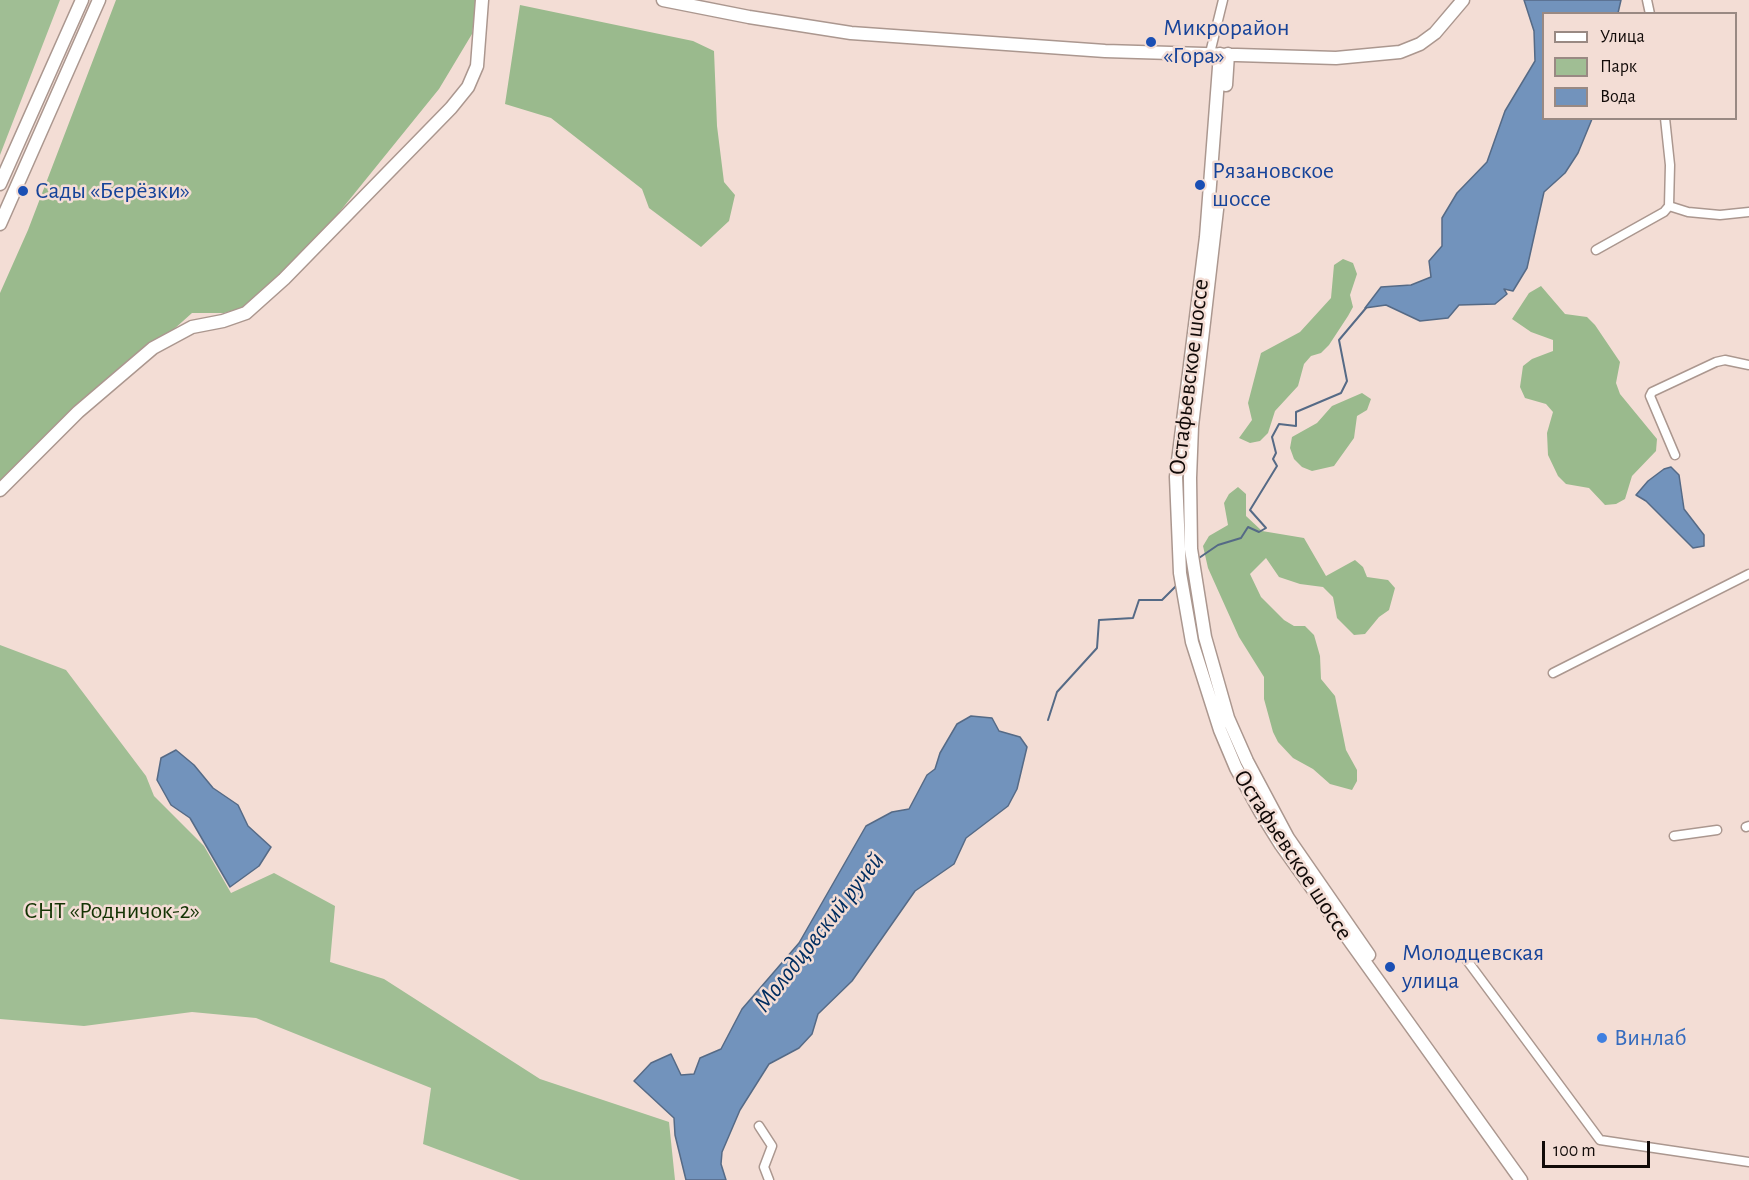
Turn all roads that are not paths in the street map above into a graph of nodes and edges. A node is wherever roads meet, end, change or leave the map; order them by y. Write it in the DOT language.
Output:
graph roads {
  1 [pos="82,0"];
  2 [pos="99,0"];
  3 [pos="482,0"];
  4 [pos="663,0"];
  5 [pos="1223,0"];
  6 [pos="1463,0"];
  7 [pos="1219,54"];
  8 [pos="1665,120"];
  9 [pos="0,184"];
  10 [pos="1669,206"];
  11 [pos="1749,212"];
  12 [pos="0,224"];
  13 [pos="1596,250"];
  14 [pos="1749,365"];
  15 [pos="1675,455"];
  16 [pos="0,490"];
  17 [pos="1749,574"];
  18 [pos="1553,673"];
  19 [pos="1717,831"];
  20 [pos="1674,836"];
  21 [pos="1466,959"];
  22 [pos="759,1126"];
  23 [pos="1749,1162"];
  24 [pos="769,1180"];
  25 [pos="1521,1180"];
  26 [pos="1530,1180"];
  1 -- 9 [label="main road"];
  2 -- 12 [label="main road"];
  3 -- 16 [label="main road"];
  4 -- 7 [label="main road"];
  5 -- 7 [label="street"];
  6 -- 7 [label="main road"];
  7 -- 25 [label="main road, Остафьевское шоссе"];
  7 -- 26 [label="main road, Остафьевское шоссе"];
  8 -- 10 [label="street"];
  10 -- 11 [label="street"];
  10 -- 13 [label="street"];
  14 -- 15 [label="street"];
  17 -- 18 [label="street"];
  19 -- 20 [label="street"];
  21 -- 23 [label="street"];
  22 -- 24 [label="street"];
}
